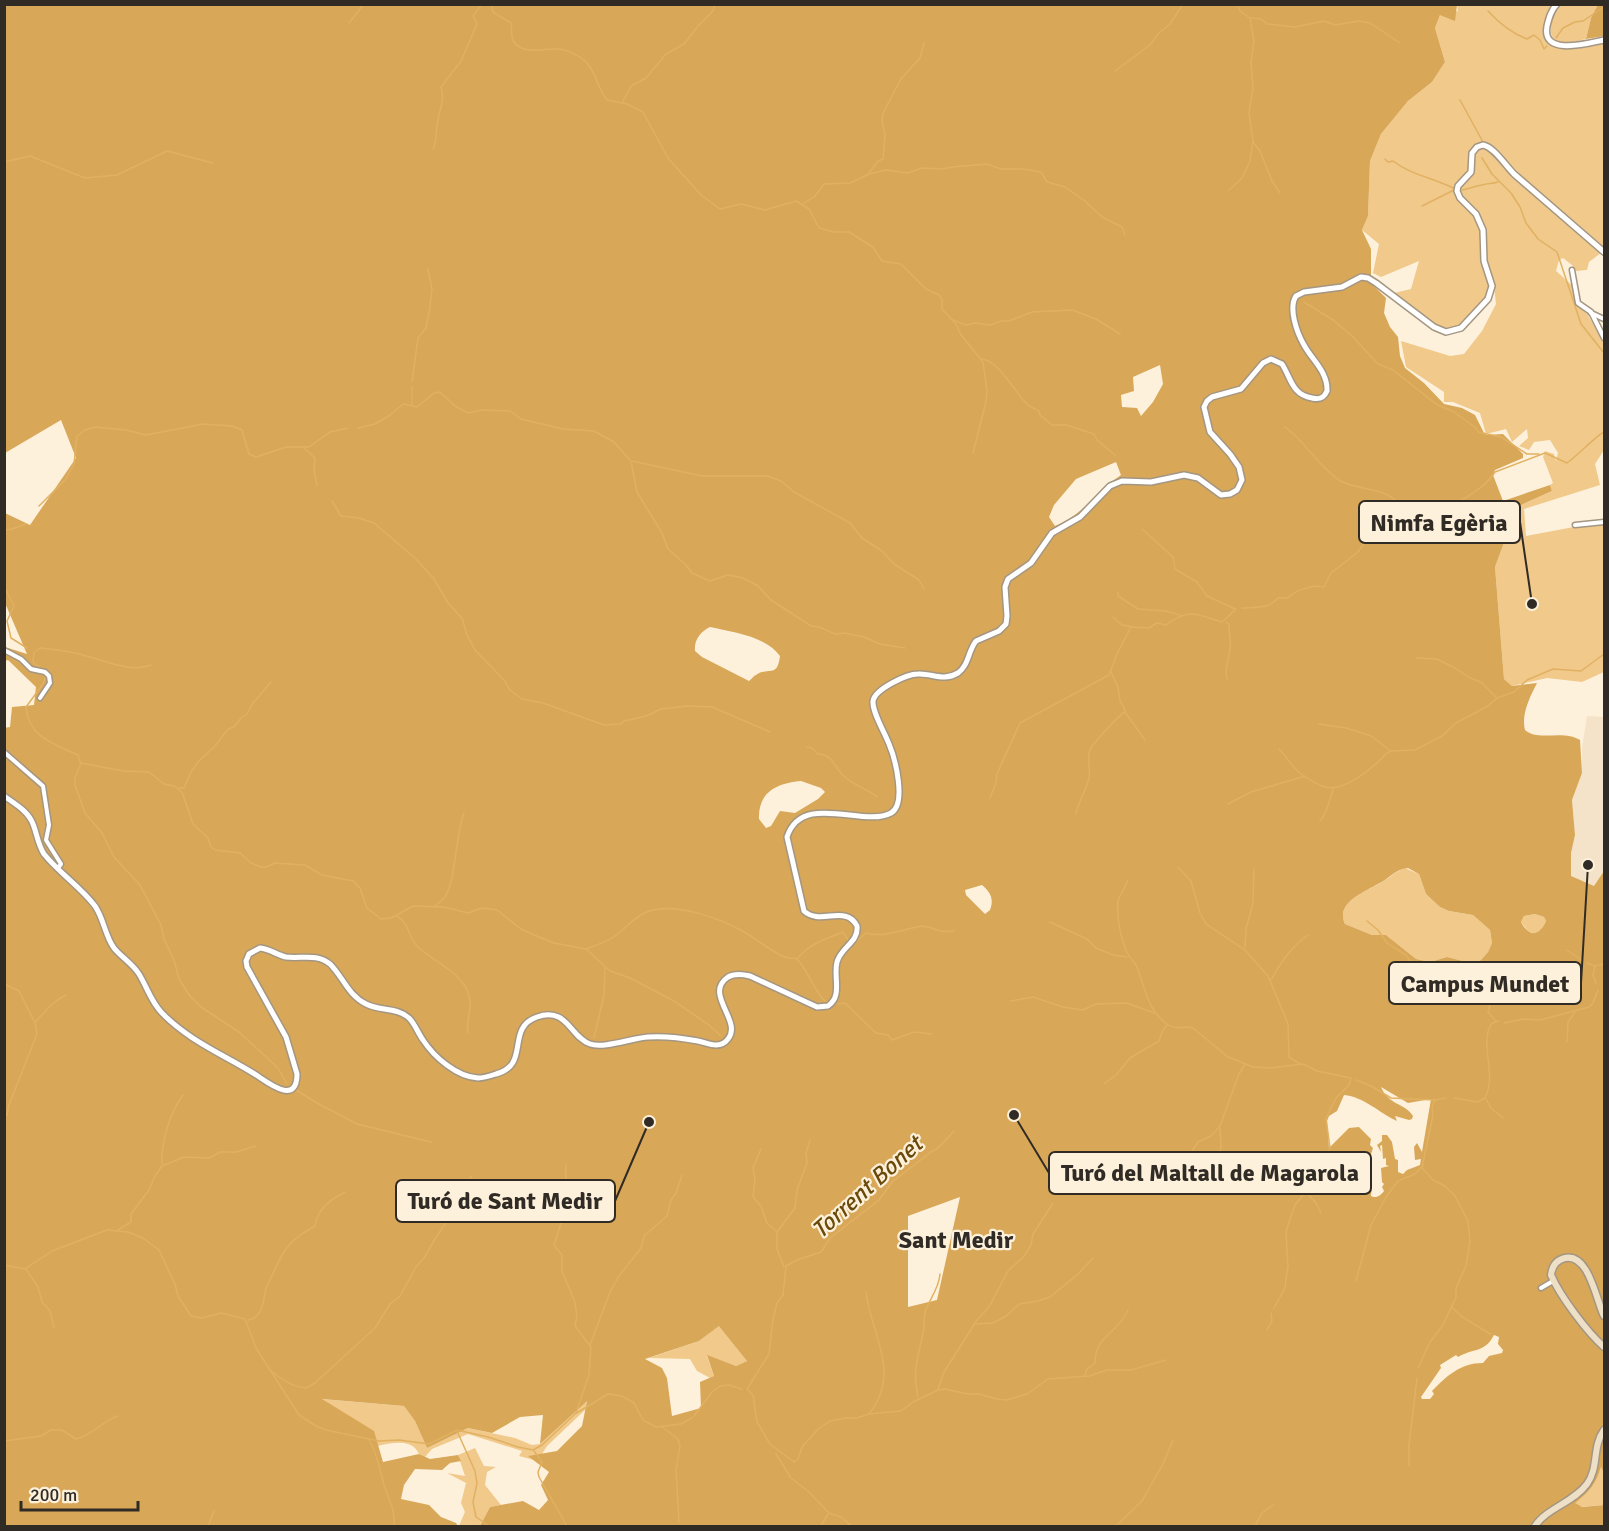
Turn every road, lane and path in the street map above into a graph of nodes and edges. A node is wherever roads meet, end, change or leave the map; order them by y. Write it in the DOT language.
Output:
graph roads {
  1 [pos="1557,4"];
  2 [pos="1605,40"];
  3 [pos="1605,252"];
  4 [pos="1572,270"];
  5 [pos="1591,312"];
  6 [pos="1605,319"];
  7 [pos="1605,338"];
  8 [pos="1605,522"];
  9 [pos="1575,525"];
  10 [pos="4,650"];
  11 [pos="40,698"];
  12 [pos="4,752"];
  13 [pos="4,796"];
  14 [pos="58,868"];
  15 [pos="1551,1280"];
  16 [pos="1541,1288"];
  17 [pos="1605,1316"];
  18 [pos="1605,1321"];
  19 [pos="1605,1347"];
  20 [pos="1605,1430"];
  21 [pos="1599,1439"];
  22 [pos="1598,1469"];
  23 [pos="1590,1479"];
  24 [pos="1578,1493"];
  25 [pos="1574,1501"];
  26 [pos="1536,1527"];
  1 -- 2 [label="street"];
  3 -- 14 [label="street"];
  4 -- 5 [label="street"];
  5 -- 6 [label="street"];
  5 -- 7 [label="street"];
  8 -- 9 [label="street"];
  10 -- 11 [label="street"];
  12 -- 14 [label="street"];
  13 -- 14 [label="street"];
  15 -- 16 [label="street"];
  15 -- 17 [label="main road"];
  15 -- 18 [label="main road"];
  15 -- 19 [label="main road"];
  20 -- 21 [label="main road"];
  21 -- 22 [label="main road"];
  21 -- 23 [label="main road"];
  22 -- 23 [label="main road"];
  22 -- 25 [label="main road"];
  23 -- 24 [label="main road"];
  24 -- 25 [label="main road"];
  24 -- 26 [label="main road"];
  25 -- 26 [label="main road"];
}
